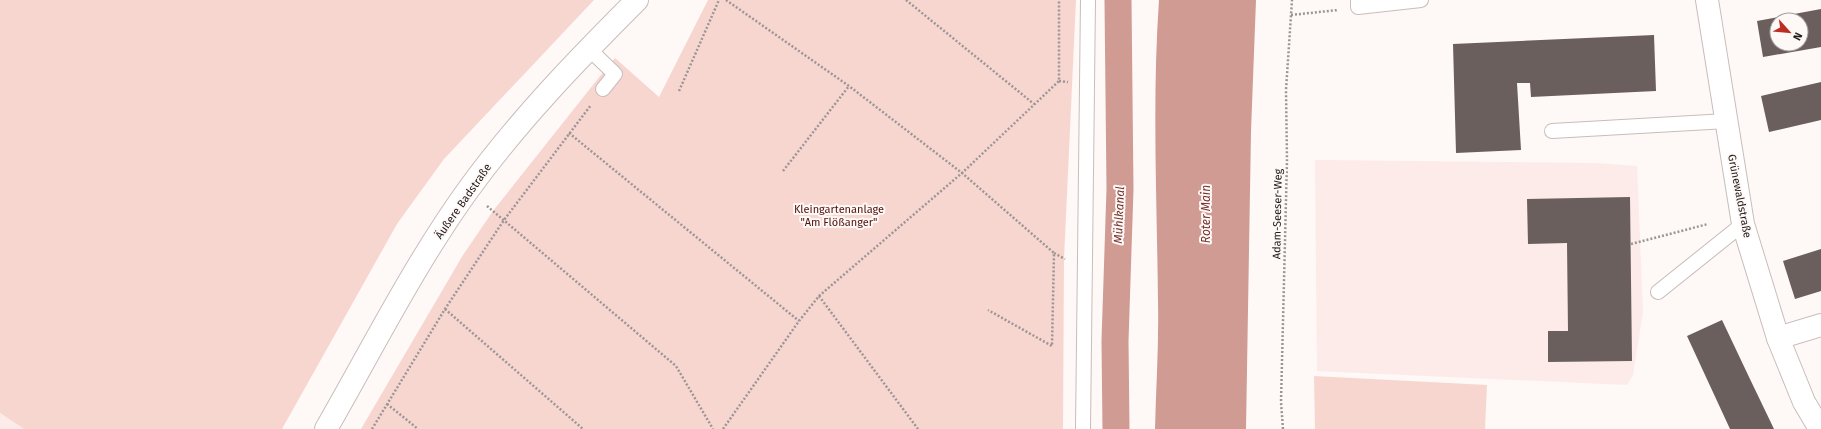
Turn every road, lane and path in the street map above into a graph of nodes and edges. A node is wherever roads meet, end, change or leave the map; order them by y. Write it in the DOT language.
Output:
graph roads {
  1 [pos="637,0"];
  2 [pos="719,0"];
  3 [pos="726,0"];
  4 [pos="906,0"];
  5 [pos="1059,0"];
  6 [pos="1088,0"];
  7 [pos="1292,0"];
  8 [pos="1421,0"];
  9 [pos="1707,0"];
  10 [pos="1358,3"];
  11 [pos="1291,15"];
  12 [pos="588,48"];
  13 [pos="849,86"];
  14 [pos="603,89"];
  15 [pos="679,91"];
  16 [pos="1034,104"];
  17 [pos="1726,121"];
  18 [pos="1552,131"];
  19 [pos="570,133"];
  20 [pos="783,171"];
  21 [pos="962,173"];
  22 [pos="469,190"];
  23 [pos="504,220"];
  24 [pos="1742,220"];
  25 [pos="1631,244"];
  26 [pos="1658,292"];
  27 [pos="819,296"];
  28 [pos="445,310"];
  29 [pos="988,310"];
  30 [pos="799,321"];
  31 [pos="1821,325"];
  32 [pos="1778,338"];
  33 [pos="387,404"];
  34 [pos="326,429"];
  35 [pos="372,429"];
  36 [pos="418,429"];
  37 [pos="582,429"];
  38 [pos="713,429"];
  39 [pos="723,429"];
  40 [pos="917,429"];
  41 [pos="1082,429"];
  42 [pos="1283,429"];
  43 [pos="1820,429"];
  1 -- 12 [label="street, Äußere Badstraße"];
  2 -- 15 [label="path"];
  3 -- 13 [label="path"];
  4 -- 16 [label="path"];
  5 -- 16 [label="path"];
  6 -- 41 [label="lane"];
  7 -- 11 [label="path, Adam-Seeser-Weg"];
  8 -- 10 [label="lane"];
  9 -- 17 [label="street, Grünewaldstraße"];
  10 -- 11 [label="path"];
  11 -- 42 [label="path, Adam-Seeser-Weg"];
  12 -- 14 [label="lane"];
  12 -- 22 [label="street, Äußere Badstraße"];
  13 -- 20 [label="path"];
  13 -- 21 [label="path"];
  14 -- 19 [label="path"];
  16 -- 21 [label="path"];
  17 -- 18 [label="lane"];
  17 -- 24 [label="street, Grünewaldstraße"];
  19 -- 23 [label="path"];
  19 -- 30 [label="path"];
  21 -- 27 [label="path"];
  21 -- 29 [label="path"];
  22 -- 23 [label="path"];
  22 -- 34 [label="street, Äußere Badstraße"];
  23 -- 28 [label="path"];
  23 -- 38 [label="path"];
  24 -- 25 [label="path"];
  24 -- 26 [label="lane"];
  24 -- 32 [label="street, Grünewaldstraße"];
  27 -- 30 [label="path"];
  27 -- 40 [label="path"];
  28 -- 33 [label="path"];
  28 -- 37 [label="path"];
  30 -- 39 [label="path"];
  31 -- 32 [label="street"];
  32 -- 43 [label="street, Grünewaldstraße"];
  33 -- 35 [label="path"];
  33 -- 36 [label="path"];
}
